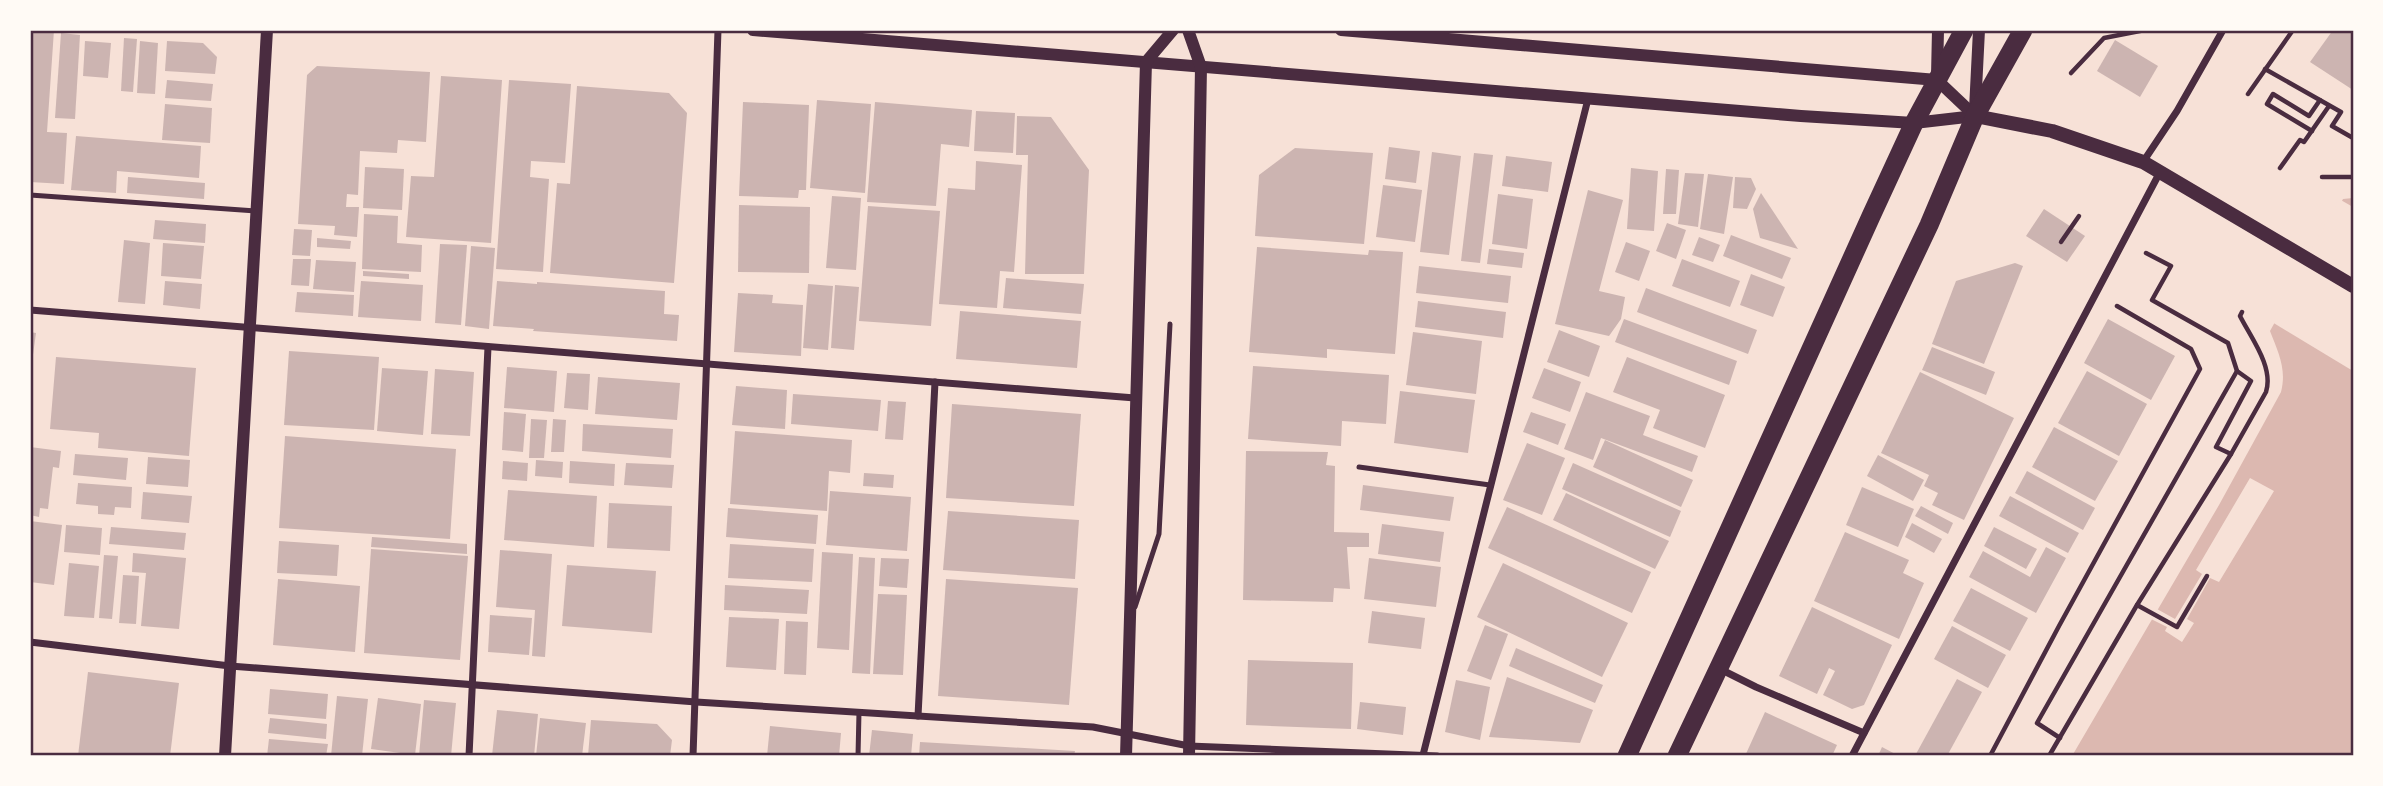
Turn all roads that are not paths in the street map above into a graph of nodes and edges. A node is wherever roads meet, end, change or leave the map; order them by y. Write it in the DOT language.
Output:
graph roads {
  1 [pos="267,30"];
  2 [pos="718,30"];
  3 [pos="753,30"];
  4 [pos="1173,30"];
  5 [pos="1188,30"];
  6 [pos="1341,30"];
  7 [pos="1938,30"];
  8 [pos="1964,30"];
  9 [pos="1979,30"];
  10 [pos="2023,30"];
  11 [pos="2223,30"];
  12 [pos="1146,62"];
  13 [pos="1201,67"];
  14 [pos="1937,80"];
  15 [pos="1588,99"];
  16 [pos="1975,116"];
  17 [pos="1914,122"];
  18 [pos="2143,162"];
  19 [pos="2161,171"];
  20 [pos="30,195"];
  21 [pos="256,211"];
  22 [pos="2353,286"];
  23 [pos="30,310"];
  24 [pos="1170,324"];
  25 [pos="250,328"];
  26 [pos="488,347"];
  27 [pos="709,364"];
  28 [pos="934,382"];
  29 [pos="1135,398"];
  30 [pos="1359,467"];
  31 [pos="1490,485"];
  32 [pos="1130,623"];
  33 [pos="30,642"];
  34 [pos="230,666"];
  35 [pos="1720,668"];
  36 [pos="472,685"];
  37 [pos="696,702"];
  38 [pos="859,712"];
  39 [pos="918,716"];
  40 [pos="1127,733"];
  41 [pos="1864,733"];
  42 [pos="1189,751"];
  43 [pos="1423,755"];
  44 [pos="225,756"];
  45 [pos="469,756"];
  46 [pos="694,756"];
  47 [pos="858,756"];
  48 [pos="1126,756"];
  49 [pos="1437,756"];
  50 [pos="1627,756"];
  51 [pos="1677,756"];
  52 [pos="1852,756"];
  1 -- 21 [label="street"];
  2 -- 27 [label="street"];
  3 -- 12 [label="street"];
  4 -- 12 [label="street"];
  5 -- 13 [label="street"];
  6 -- 14 [label="street"];
  7 -- 14 [label="street"];
  8 -- 14 [label="highway"];
  9 -- 16 [label="street"];
  10 -- 16 [label="highway"];
  11 -- 18 [label="street"];
  12 -- 13 [label="street"];
  12 -- 29 [label="street"];
  13 -- 15 [label="street"];
  13 -- 42 [label="street"];
  14 -- 16 [label="street"];
  14 -- 17 [label="highway"];
  15 -- 17 [label="street"];
  15 -- 31 [label="street"];
  16 -- 17 [label="street"];
  16 -- 18 [label="main road"];
  16 -- 35 [label="highway"];
  17 -- 50 [label="highway"];
  18 -- 19 [label="main road"];
  19 -- 22 [label="main road"];
  19 -- 41 [label="street"];
  20 -- 21 [label="lane"];
  21 -- 25 [label="street"];
  23 -- 25 [label="street"];
  24 -- 32 [label="lane"];
  25 -- 26 [label="street"];
  25 -- 34 [label="street"];
  26 -- 27 [label="street"];
  26 -- 36 [label="street"];
  27 -- 28 [label="street"];
  27 -- 37 [label="street"];
  28 -- 29 [label="street"];
  28 -- 39 [label="street"];
  29 -- 32 [label="street"];
  30 -- 31 [label="lane"];
  31 -- 43 [label="street"];
  32 -- 40 [label="street"];
  33 -- 34 [label="street"];
  34 -- 36 [label="street"];
  34 -- 44 [label="street"];
  35 -- 41 [label="street"];
  35 -- 51 [label="highway"];
  36 -- 37 [label="street"];
  36 -- 45 [label="street"];
  37 -- 38 [label="street"];
  37 -- 46 [label="street"];
  38 -- 39 [label="street"];
  38 -- 47 [label="lane"];
  39 -- 40 [label="street"];
  40 -- 42 [label="street"];
  40 -- 48 [label="street"];
  41 -- 52 [label="street"];
  42 -- 43 [label="street"];
  43 -- 49 [label="street"];
}
